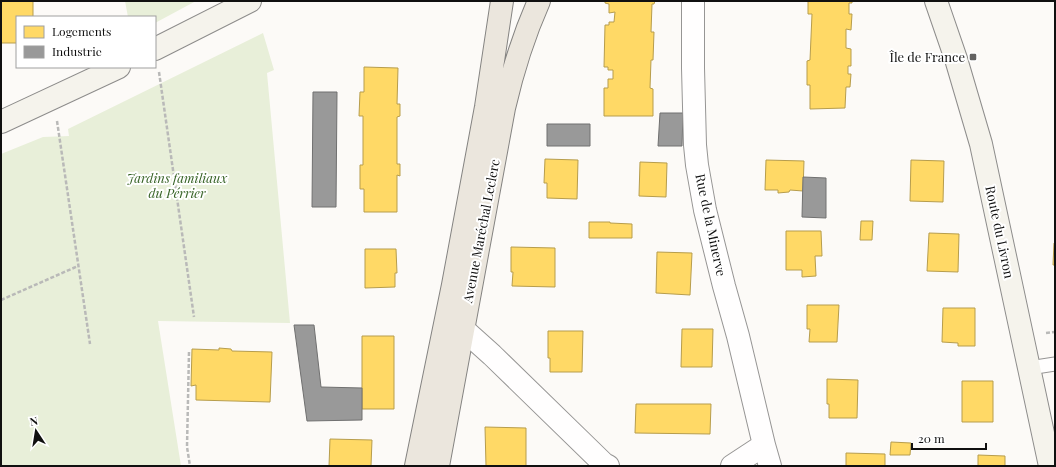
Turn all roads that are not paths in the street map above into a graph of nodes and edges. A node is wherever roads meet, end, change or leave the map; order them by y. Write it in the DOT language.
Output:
graph roads {
  1 [pos="250,1"];
  2 [pos="502,1"];
  3 [pos="539,1"];
  4 [pos="694,1"];
  5 [pos="936,1"];
  6 [pos="156,49"];
  7 [pos="117,68"];
  8 [pos="1,122"];
  9 [pos="463,329"];
  10 [pos="1055,364"];
  11 [pos="1029,368"];
  12 [pos="764,445"];
  13 [pos="416,466"];
  14 [pos="438,466"];
  15 [pos="608,466"];
  16 [pos="732,466"];
  17 [pos="770,466"];
  18 [pos="1050,466"];
  1 -- 6 [label="street"];
  2 -- 13 [label="main road, Avenue Maréchal Leclerc"];
  3 -- 9 [label="main road, Avenue Maréchal Leclerc"];
  4 -- 12 [label="street, Rue de la Minerve"];
  5 -- 11 [label="street, Route du Livron"];
  7 -- 8 [label="street"];
  9 -- 14 [label="main road, Avenue Maréchal Leclerc"];
  9 -- 15 [label="street"];
  10 -- 11 [label="lane"];
  11 -- 18 [label="street, Route du Livron"];
  12 -- 16 [label="street"];
  12 -- 17 [label="street, Rue de la Minerve"];
}
